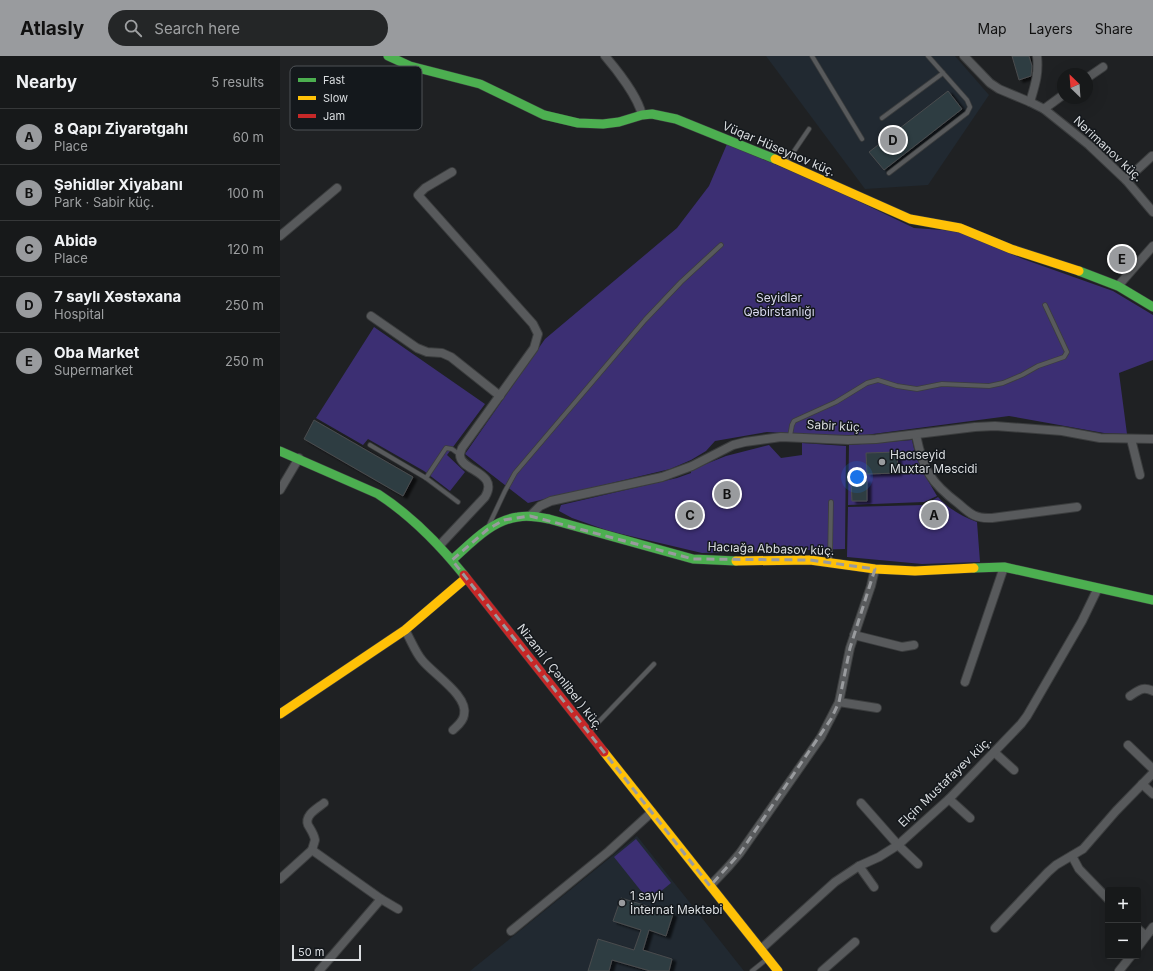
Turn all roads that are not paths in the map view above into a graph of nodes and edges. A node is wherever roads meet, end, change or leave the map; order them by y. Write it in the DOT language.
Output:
graph roads {
  1 [pos="388,56"];
  2 [pos="605,56"];
  3 [pos="812,56"];
  4 [pos="928,56"];
  5 [pos="964,56"];
  6 [pos="1037,56"];
  7 [pos="410,66"];
  8 [pos="1104,67"];
  9 [pos="422,69"];
  10 [pos="943,73"];
  11 [pos="1093,74"];
  12 [pos="1057,99"];
  13 [pos="1030,102"];
  14 [pos="1044,109"];
  15 [pos="642,115"];
  16 [pos="882,118"];
  17 [pos="809,129"];
  18 [pos="862,139"];
  19 [pos="1152,156"];
  20 [pos="786,164"];
  21 [pos="452,172"];
  22 [pos="889,173"];
  23 [pos="1126,180"];
  24 [pos="337,188"];
  25 [pos="1153,212"];
  26 [pos="280,236"];
  27 [pos="721,246"];
  28 [pos="1153,246"];
  29 [pos="1118,286"];
  30 [pos="1045,305"];
  31 [pos="1153,307"];
  32 [pos="371,316"];
  33 [pos="500,396"];
  34 [pos="916,435"];
  35 [pos="790,436"];
  36 [pos="1131,439"];
  37 [pos="1153,439"];
  38 [pos="370,445"];
  39 [pos="280,450"];
  40 [pos="460,455"];
  41 [pos="299,458"];
  42 [pos="1140,475"];
  43 [pos="426,478"];
  44 [pos="280,490"];
  45 [pos="458,502"];
  46 [pos="831,502"];
  47 [pos="1077,507"];
  48 [pos="530,516"];
  49 [pos="488,529"];
  50 [pos="439,546"];
  51 [pos="452,560"];
  52 [pos="830,562"];
  53 [pos="1004,567"];
  54 [pos="875,569"];
  55 [pos="466,578"];
  56 [pos="1098,588"];
  57 [pos="1153,600"];
  58 [pos="405,630"];
  59 [pos="854,635"];
  60 [pos="914,645"];
  61 [pos="654,664"];
  62 [pos="965,682"];
  63 [pos="1153,691"];
  64 [pos="1130,696"];
  65 [pos="839,702"];
  66 [pos="878,708"];
  67 [pos="280,714"];
  68 [pos="453,730"];
  69 [pos="589,732"];
  70 [pos="1128,745"];
  71 [pos="994,752"];
  72 [pos="1153,769"];
  73 [pos="1014,770"];
  74 [pos="1153,772"];
  75 [pos="1142,784"];
  76 [pos="1153,794"];
  77 [pos="949,798"];
  78 [pos="324,803"];
  79 [pos="861,803"];
  80 [pos="652,812"];
  81 [pos="970,818"];
  82 [pos="898,845"];
  83 [pos="312,850"];
  84 [pos="1072,856"];
  85 [pos="918,864"];
  86 [pos="859,866"];
  87 [pos="280,879"];
  88 [pos="710,886"];
  89 [pos="874,887"];
  90 [pos="1105,896"];
  91 [pos="381,899"];
  92 [pos="398,909"];
  93 [pos="1153,927"];
  94 [pos="995,928"];
  95 [pos="511,930"];
  96 [pos="1141,932"];
  97 [pos="1146,936"];
  98 [pos="855,942"];
  99 [pos="1141,943"];
  100 [pos="761,949"];
  101 [pos="768,958"];
  102 [pos="1129,959"];
  103 [pos="319,971"];
  104 [pos="752,971"];
  105 [pos="778,971"];
  106 [pos="822,971"];
  107 [pos="1119,971"];
  1 -- 7 [label="street, Vüqar Hüseynov küç."];
  2 -- 15 [label="street"];
  3 -- 18 [label="lane"];
  4 -- 10 [label="lane"];
  5 -- 13 [label="street, Nərimanov küç."];
  6 -- 13 [label="street"];
  8 -- 11 [label="street"];
  9 -- 15 [label="street, Vüqar Hüseynov küç."];
  10 -- 16 [label="lane"];
  10 -- 22 [label="lane"];
  12 -- 14 [label="street"];
  13 -- 14 [label="street, Nərimanov küç."];
  14 -- 23 [label="street, Nərimanov küç."];
  15 -- 20 [label="street, Vüqar Hüseynov küç."];
  17 -- 20 [label="lane"];
  19 -- 23 [label="street"];
  20 -- 29 [label="street, Vüqar Hüseynov küç."];
  21 -- 33 [label="street"];
  23 -- 25 [label="street, Nərimanov küç."];
  24 -- 26 [label="street"];
  27 -- 49 [label="lane"];
  28 -- 29 [label="street"];
  29 -- 31 [label="street, Vüqar Hüseynov küç."];
  30 -- 35 [label="lane"];
  32 -- 33 [label="street"];
  33 -- 40 [label="street"];
  34 -- 35 [label="street, Sabir küç."];
  34 -- 36 [label="street, Sabir küç."];
  34 -- 47 [label="street"];
  35 -- 48 [label="street, Sabir küç."];
  36 -- 37 [label="street, Sabir küç."];
  36 -- 42 [label="street"];
  38 -- 43 [label="lane"];
  39 -- 41 [label="street, Nizami ( Çənlibel ) küç."];
  40 -- 43 [label="lane"];
  40 -- 50 [label="street"];
  41 -- 44 [label="street"];
  41 -- 50 [label="street, Nizami ( Çənlibel ) küç."];
  43 -- 45 [label="lane"];
  46 -- 52 [label="lane"];
  48 -- 49 [label="street, Hacıağa Abbasov küç."];
  48 -- 52 [label="street, Hacıağa Abbasov küç."];
  49 -- 51 [label="street, Hacıağa Abbasov küç."];
  50 -- 51 [label="street, Nizami ( Çənlibel ) küç."];
  51 -- 55 [label="street, Nizami ( Çənlibel ) küç."];
  52 -- 54 [label="street, Hacıağa Abbasov küç."];
  53 -- 54 [label="street, Hacıağa Abbasov küç."];
  53 -- 56 [label="street, Hacıağa Abbasov küç."];
  53 -- 62 [label="street"];
  54 -- 59 [label="street"];
  55 -- 58 [label="street"];
  55 -- 69 [label="street, Nizami ( Çənlibel ) küç."];
  56 -- 57 [label="street, Hacıağa Abbasov küç."];
  56 -- 71 [label="street, Elçin Mustafayev küç."];
  58 -- 67 [label="street"];
  58 -- 68 [label="street"];
  59 -- 60 [label="street"];
  59 -- 65 [label="street"];
  61 -- 69 [label="lane"];
  63 -- 64 [label="street"];
  65 -- 66 [label="street"];
  65 -- 88 [label="street"];
  69 -- 80 [label="street, Nizami ( Çənlibel ) küç."];
  70 -- 72 [label="street"];
  71 -- 73 [label="street"];
  71 -- 77 [label="street, Elçin Mustafayev küç."];
  74 -- 75 [label="street"];
  75 -- 76 [label="street"];
  75 -- 84 [label="street"];
  77 -- 81 [label="street"];
  77 -- 82 [label="street, Elçin Mustafayev küç."];
  78 -- 83 [label="street"];
  79 -- 82 [label="street"];
  80 -- 88 [label="street, Nizami ( Çənlibel ) küç."];
  80 -- 95 [label="street"];
  82 -- 85 [label="street"];
  82 -- 86 [label="street, Elçin Mustafayev küç."];
  83 -- 87 [label="street"];
  83 -- 91 [label="street"];
  84 -- 90 [label="street"];
  84 -- 94 [label="street"];
  86 -- 89 [label="street"];
  86 -- 100 [label="street, Elçin Mustafayev küç."];
  88 -- 100 [label="street, Nizami ( Çənlibel ) küç."];
  91 -- 92 [label="street"];
  91 -- 103 [label="street"];
  93 -- 97 [label="street"];
  96 -- 97 [label="street"];
  97 -- 99 [label="street"];
  98 -- 106 [label="street"];
  100 -- 101 [label="street, Nizami ( Çənlibel ) küç."];
  101 -- 104 [label="lane"];
  101 -- 105 [label="street, Nizami ( Çənlibel ) küç."];
  102 -- 107 [label="street"];
}
